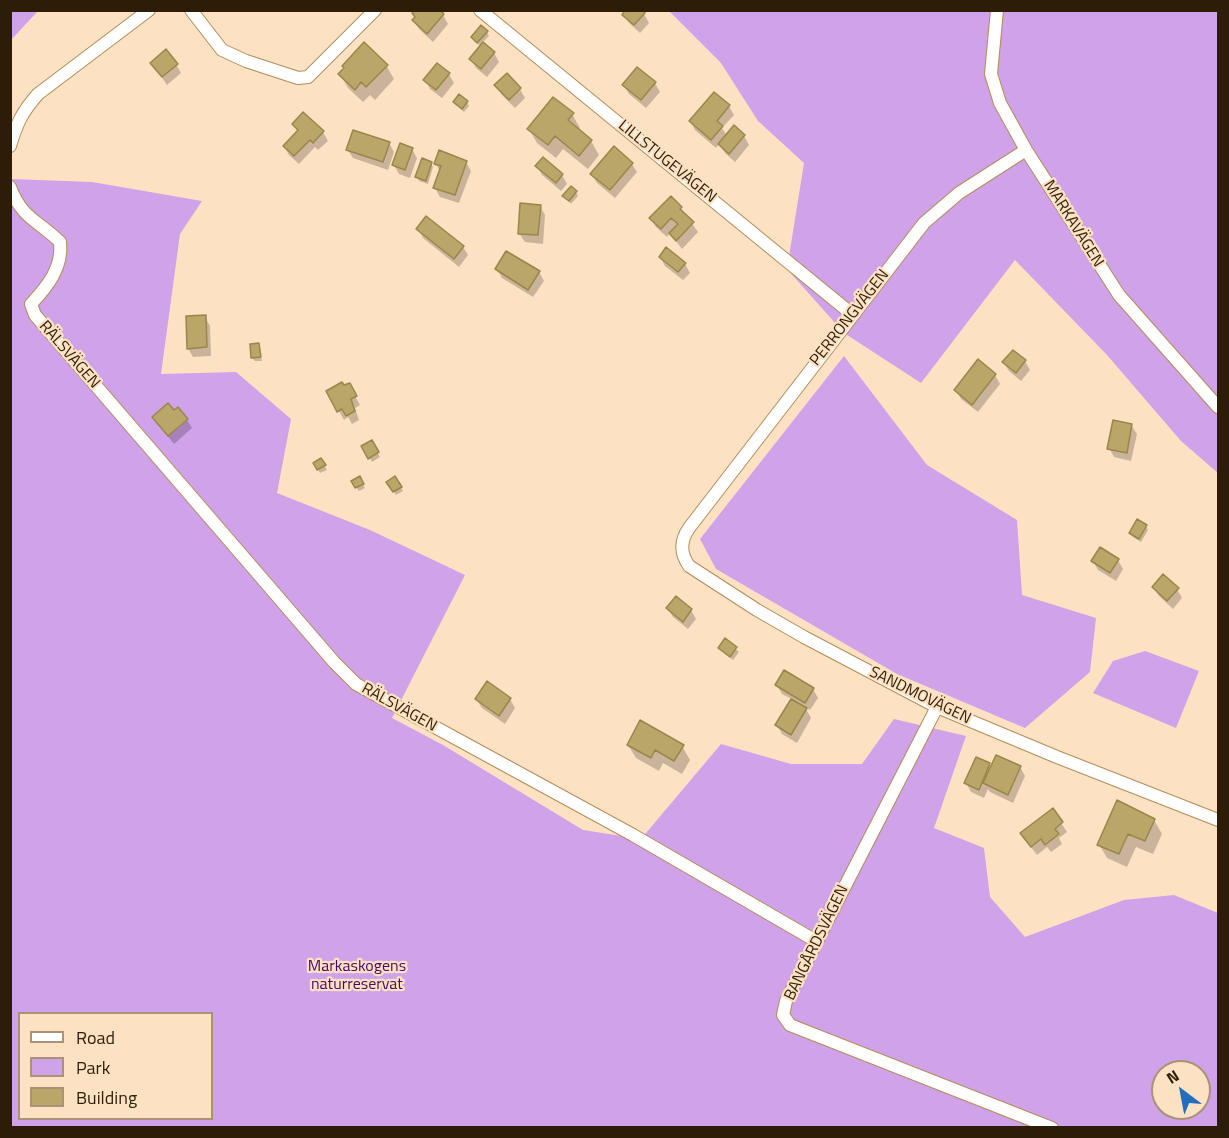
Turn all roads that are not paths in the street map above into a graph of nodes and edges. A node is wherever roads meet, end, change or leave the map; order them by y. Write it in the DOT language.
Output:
graph roads {
  1 [pos="149,10"];
  2 [pos="191,10"];
  3 [pos="375,10"];
  4 [pos="480,10"];
  5 [pos="997,10"];
  6 [pos="10,146"];
  7 [pos="1026,150"];
  8 [pos="10,188"];
  9 [pos="853,315"];
  10 [pos="1218,407"];
  11 [pos="700,514"];
  12 [pos="937,707"];
  13 [pos="1218,820"];
  14 [pos="816,941"];
  15 [pos="1052,1128"];
  1 -- 6 [label="street"];
  2 -- 3 [label="street"];
  4 -- 9 [label="street, LILLSTUGEVÄGEN"];
  5 -- 7 [label="street, MARKAVÄGEN"];
  7 -- 9 [label="street, PERRONGVÄGEN"];
  7 -- 10 [label="street, MARKAVÄGEN"];
  8 -- 14 [label="street, RÄLSVÄGEN"];
  9 -- 11 [label="street, PERRONGVÄGEN"];
  11 -- 12 [label="street, SANDMOVÄGEN"];
  12 -- 13 [label="street, SANDMOVÄGEN"];
  12 -- 14 [label="street, BANGÅRDSVÄGEN"];
  14 -- 15 [label="street, BANGÅRDSVÄGEN"];
}
